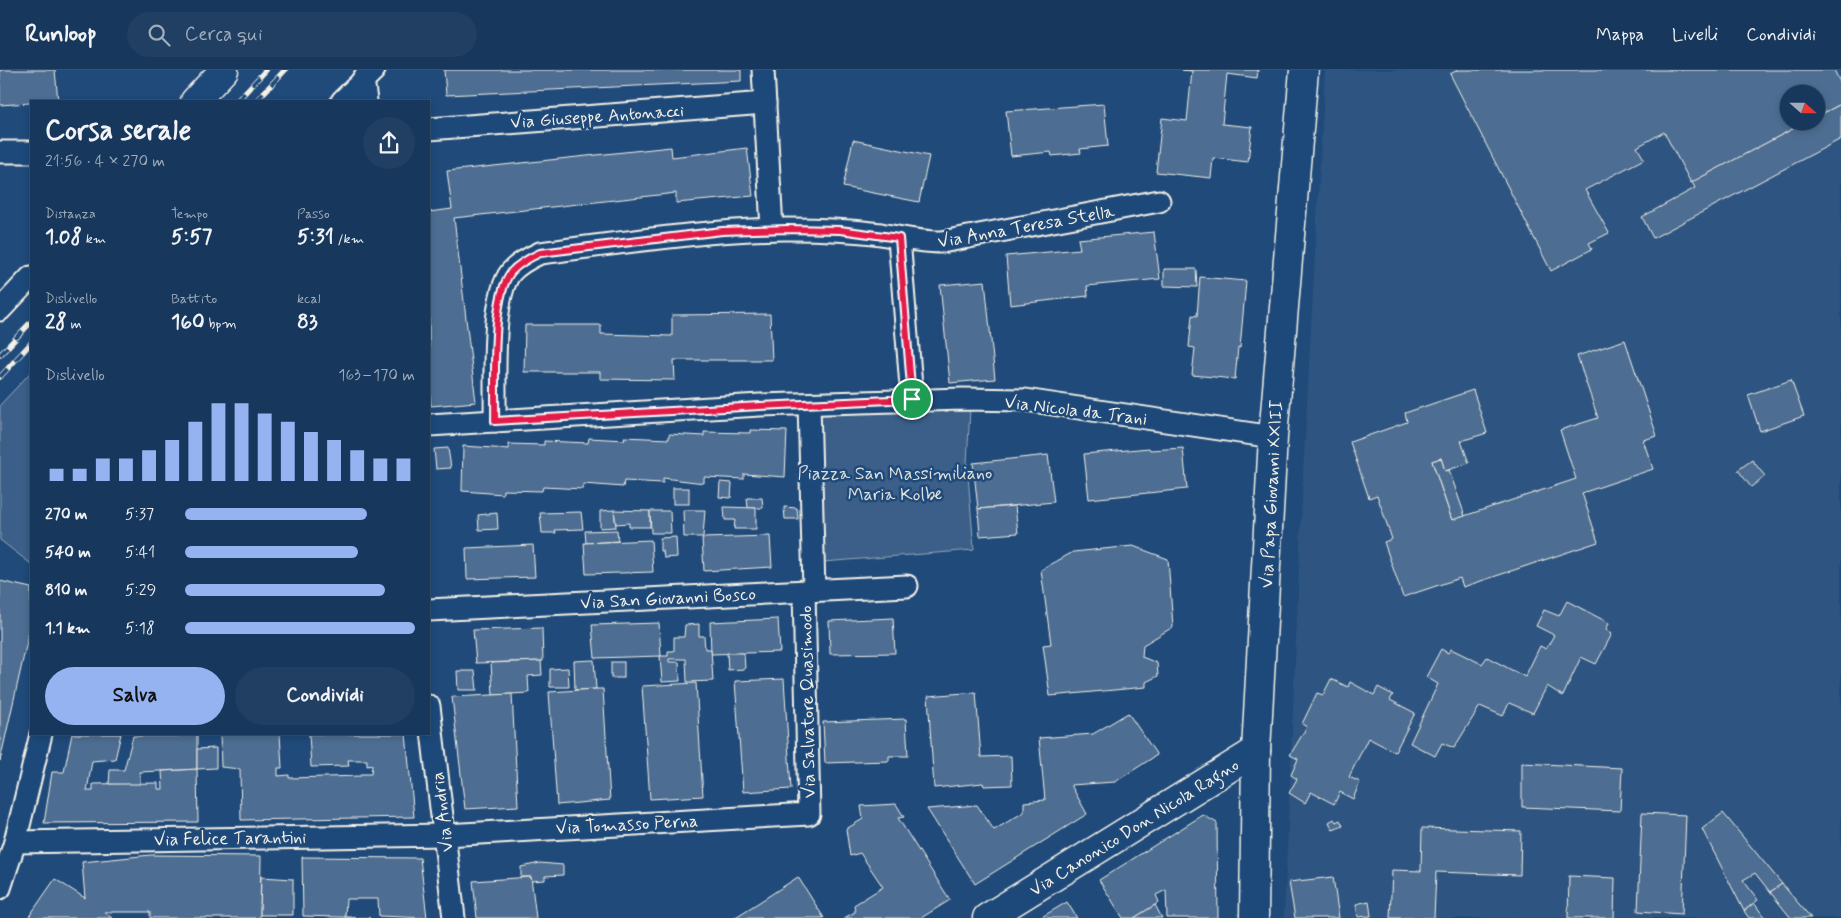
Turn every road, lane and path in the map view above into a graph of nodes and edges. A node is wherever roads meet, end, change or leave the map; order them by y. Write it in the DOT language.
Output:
graph roads {
  1 [pos="224,70"];
  2 [pos="763,70"];
  3 [pos="1304,70"];
  4 [pos="369,74"];
  5 [pos="196,100"];
  6 [pos="343,100"];
  7 [pos="366,100"];
  8 [pos="765,103"];
  9 [pos="430,129"];
  10 [pos="0,152"];
  11 [pos="30,152"];
  12 [pos="1159,201"];
  13 [pos="772,229"];
  14 [pos="899,238"];
  15 [pos="30,277"];
  16 [pos="0,310"];
  17 [pos="912,399"];
  18 [pos="809,404"];
  19 [pos="495,421"];
  20 [pos="430,425"];
  21 [pos="1273,436"];
  22 [pos="907,586"];
  23 [pos="809,590"];
  24 [pos="430,610"];
  25 [pos="430,714"];
  26 [pos="41,735"];
  27 [pos="1256,752"];
  28 [pos="809,814"];
  29 [pos="445,835"];
  30 [pos="15,842"];
  31 [pos="0,888"];
  32 [pos="454,918"];
  33 [pos="987,918"];
  34 [pos="1254,918"];
  1 -- 5 [label="main road"];
  2 -- 8 [label="street"];
  3 -- 21 [label="main road, Via Papa Giovanni XXIII"];
  4 -- 6 [label="street"];
  4 -- 7 [label="street"];
  8 -- 9 [label="street, Via Giuseppe Antonacci"];
  8 -- 13 [label="street"];
  10 -- 11 [label="street"];
  12 -- 14 [label="street, Via Anna Teresa Stella"];
  13 -- 14 [label="street, Via Anna Teresa Stella"];
  13 -- 19 [label="street, Via Anna Teresa Stella"];
  14 -- 17 [label="street"];
  15 -- 16 [label="street"];
  17 -- 18 [label="street, Via Nicola da Trani"];
  17 -- 21 [label="street, Via Nicola da Trani"];
  18 -- 19 [label="street, Via Nicola da Trani"];
  18 -- 23 [label="street"];
  19 -- 20 [label="street, Via Nicola da Trani"];
  21 -- 27 [label="main road, Via Papa Giovanni XXIII"];
  22 -- 23 [label="street, Via San Giovanni Bosco"];
  23 -- 24 [label="street, Via San Giovanni Bosco"];
  23 -- 28 [label="street, Via Salvatore Quasimodo"];
  25 -- 29 [label="street, Via Andria"];
  26 -- 30 [label="street"];
  27 -- 33 [label="main road, Via Canonico Don Nicola Ragno"];
  27 -- 34 [label="main road, Via Papa Giovanni XXIII"];
  28 -- 29 [label="street, Via Tomasso Perna"];
  29 -- 30 [label="street, Via Felice Tarantini"];
  29 -- 32 [label="street, Via Andria"];
  30 -- 31 [label="street"];
}
